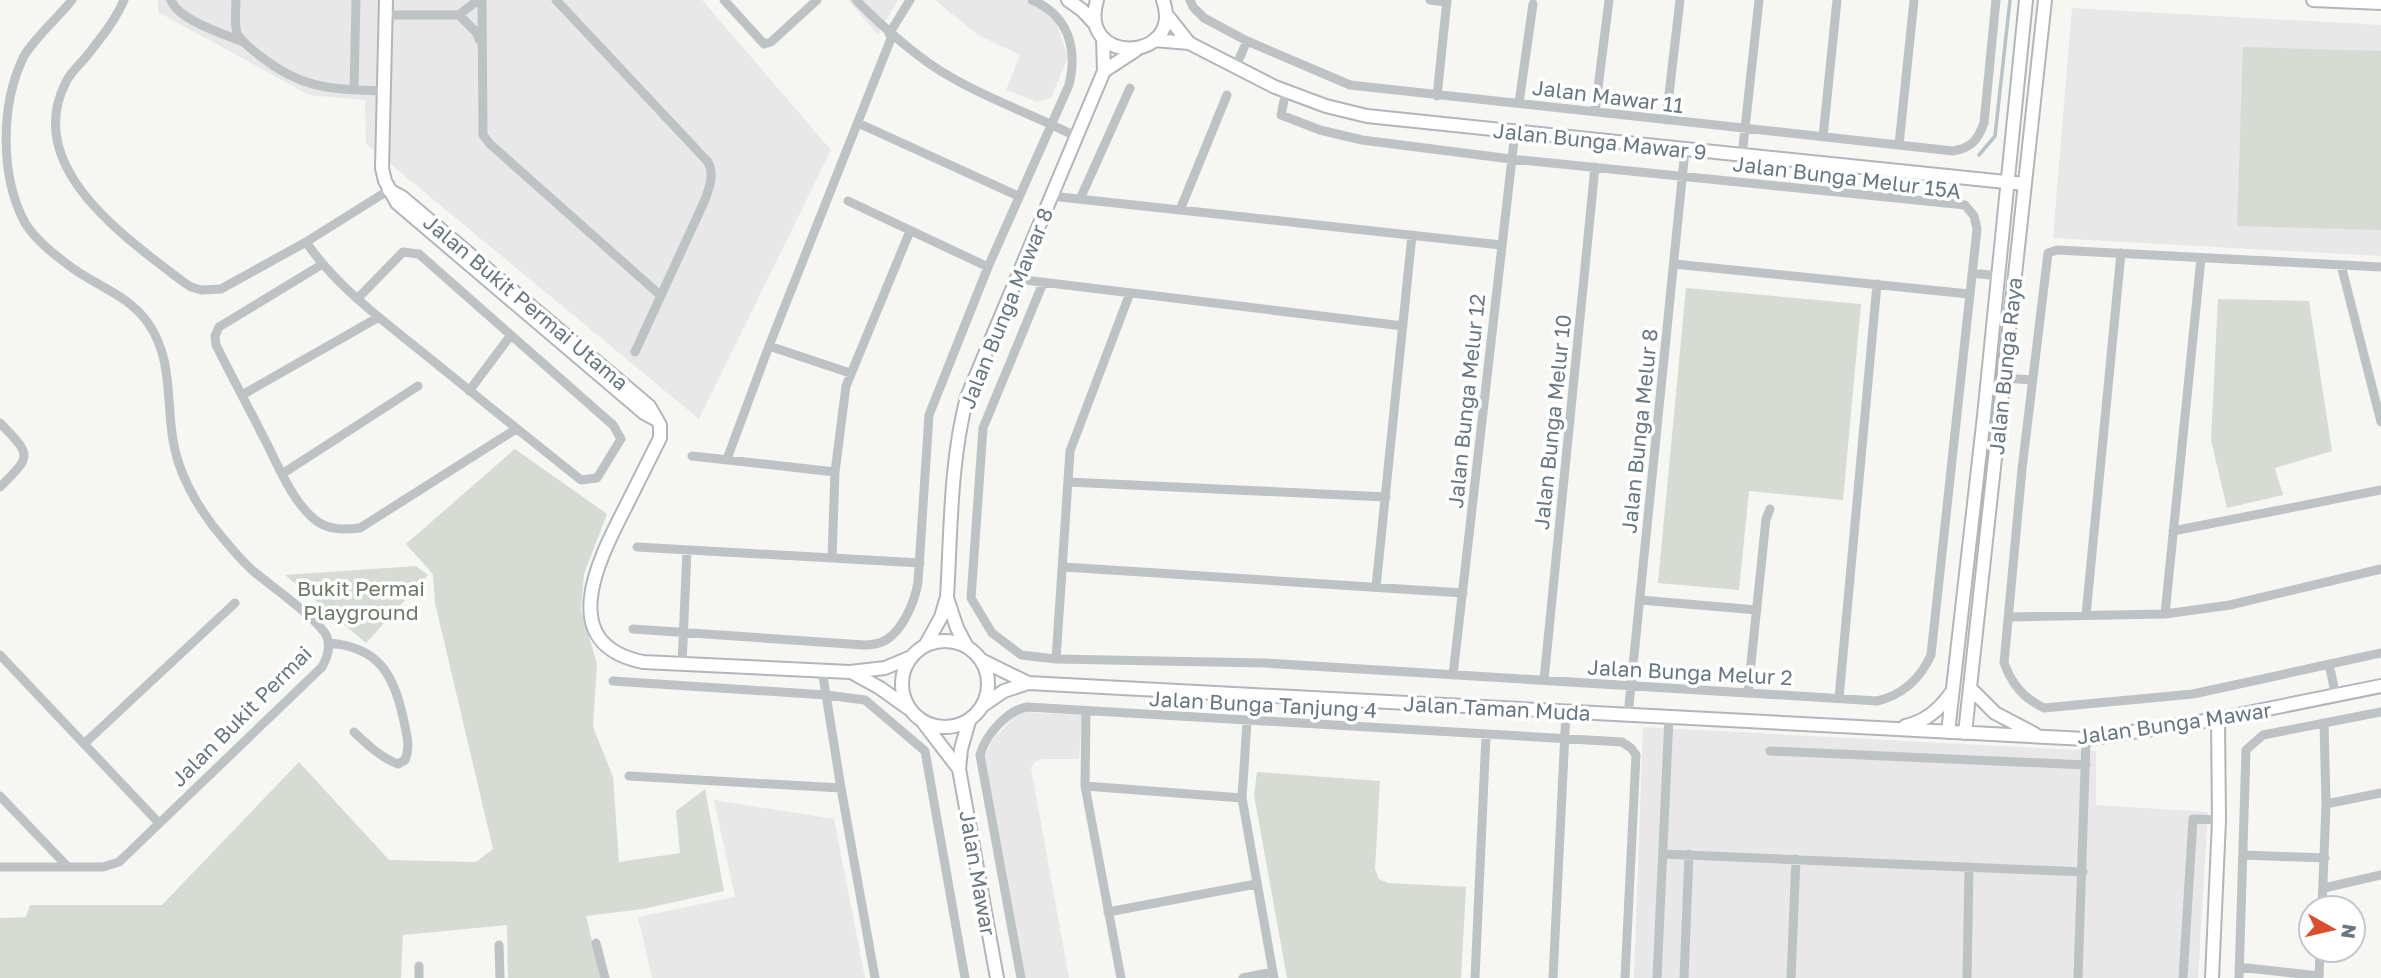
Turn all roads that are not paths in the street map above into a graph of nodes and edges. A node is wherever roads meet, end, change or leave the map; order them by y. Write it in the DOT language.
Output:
graph roads {
  1 [pos="72,0"];
  2 [pos="124,0"];
  3 [pos="171,0"];
  4 [pos="236,0"];
  5 [pos="356,0"];
  6 [pos="386,0"];
  7 [pos="480,0"];
  8 [pos="556,0"];
  9 [pos="724,0"];
  10 [pos="817,0"];
  11 [pos="856,0"];
  12 [pos="910,0"];
  13 [pos="1032,0"];
  14 [pos="1068,0"];
  15 [pos="1097,0"];
  16 [pos="1163,0"];
  17 [pos="1190,0"];
  18 [pos="1430,0"];
  19 [pos="1609,0"];
  20 [pos="1680,0"];
  21 [pos="1759,0"];
  22 [pos="1837,0"];
  23 [pos="1914,0"];
  24 [pos="1996,0"];
  25 [pos="2026,0"];
  26 [pos="2045,0"];
  27 [pos="2313,0"];
  28 [pos="1447,1"];
  29 [pos="2381,3"];
  30 [pos="1533,4"];
  31 [pos="1166,14"];
  32 [pos="386,15"];
  33 [pos="459,15"];
  34 [pos="1096,24"];
  35 [pos="890,35"];
  36 [pos="1103,38"];
  37 [pos="1154,40"];
  38 [pos="1247,41"];
  39 [pos="244,42"];
  40 [pos="482,43"];
  41 [pos="1189,43"];
  42 [pos="1136,49"];
  43 [pos="1236,66"];
  44 [pos="1104,71"];
  45 [pos="1130,88"];
  46 [pos="354,90"];
  47 [pos="384,91"];
  48 [pos="1286,91"];
  49 [pos="1227,95"];
  50 [pos="1437,96"];
  51 [pos="1519,103"];
  52 [pos="1595,112"];
  53 [pos="1666,120"];
  54 [pos="858,123"];
  55 [pos="1051,124"];
  56 [pos="1744,128"];
  57 [pos="1515,132"];
  58 [pos="1077,137"];
  59 [pos="1823,137"];
  60 [pos="1899,145"];
  61 [pos="1685,150"];
  62 [pos="1742,156"];
  63 [pos="1511,159"];
  64 [pos="1595,167"];
  65 [pos="1683,176"];
  66 [pos="2007,183"];
  67 [pos="2025,184"];
  68 [pos="389,190"];
  69 [pos="1018,196"];
  70 [pos="1051,196"];
  71 [pos="1080,199"];
  72 [pos="848,201"];
  73 [pos="1180,210"];
  74 [pos="1974,216"];
  75 [pos="910,231"];
  76 [pos="1412,236"];
  77 [pos="306,242"];
  78 [pos="1502,245"];
  79 [pos="2121,253"];
  80 [pos="2202,258"];
  81 [pos="1674,264"];
  82 [pos="321,265"];
  83 [pos="2341,265"];
  84 [pos="988,267"];
  85 [pos="2381,267"];
  86 [pos="1972,273"];
  87 [pos="1998,276"];
  88 [pos="1016,279"];
  89 [pos="1043,282"];
  90 [pos="1877,284"];
  91 [pos="1130,293"];
  92 [pos="1969,293"];
  93 [pos="660,295"];
  94 [pos="358,298"];
  95 [pos="379,317"];
  96 [pos="1403,326"];
  97 [pos="511,335"];
  98 [pos="769,345"];
  99 [pos="635,352"];
  100 [pos="849,373"];
  101 [pos="2003,379"];
  102 [pos="2032,380"];
  103 [pos="418,386"];
  104 [pos="469,391"];
  105 [pos="242,395"];
  106 [pos="2381,422"];
  107 [pos="0,423"];
  108 [pos="516,429"];
  109 [pos="692,456"];
  110 [pos="727,459"];
  111 [pos="835,472"];
  112 [pos="282,474"];
  113 [pos="1068,482"];
  114 [pos="0,487"];
  115 [pos="2381,490"];
  116 [pos="1386,497"];
  117 [pos="1770,509"];
  118 [pos="2173,531"];
  119 [pos="638,547"];
  120 [pos="687,550"];
  121 [pos="832,558"];
  122 [pos="920,563"];
  123 [pos="1063,567"];
  124 [pos="2381,569"];
  125 [pos="1376,587"];
  126 [pos="1463,593"];
  127 [pos="947,597"];
  128 [pos="1640,600"];
  129 [pos="235,603"];
  130 [pos="1757,610"];
  131 [pos="2165,614"];
  132 [pos="2086,615"];
  133 [pos="2009,617"];
  134 [pos="633,629"];
  135 [pos="684,632"];
  136 [pos="328,643"];
  137 [pos="925,646"];
  138 [pos="967,647"];
  139 [pos="2381,653"];
  140 [pos="0,656"];
  141 [pos="911,657"];
  142 [pos="1056,659"];
  143 [pos="981,660"];
  144 [pos="2329,664"];
  145 [pos="682,665"];
  146 [pos="822,670"];
  147 [pos="850,672"];
  148 [pos="1453,675"];
  149 [pos="1544,680"];
  150 [pos="613,681"];
  151 [pos="1028,683"];
  152 [pos="2381,686"];
  153 [pos="1631,687"];
  154 [pos="1970,688"];
  155 [pos="1748,692"];
  156 [pos="1952,692"];
  157 [pos="826,695"];
  158 [pos="2336,696"];
  159 [pos="1839,698"];
  160 [pos="982,706"];
  161 [pos="909,708"];
  162 [pos="1086,711"];
  163 [pos="1566,712"];
  164 [pos="2381,712"];
  165 [pos="1628,715"];
  166 [pos="1669,717"];
  167 [pos="2218,719"];
  168 [pos="969,721"];
  169 [pos="923,722"];
  170 [pos="1247,722"];
  171 [pos="2324,723"];
  172 [pos="1891,729"];
  173 [pos="354,732"];
  174 [pos="1948,732"];
  175 [pos="1965,733"];
  176 [pos="1486,735"];
  177 [pos="1564,738"];
  178 [pos="2047,738"];
  179 [pos="2086,739"];
  180 [pos="85,743"];
  181 [pos="1770,751"];
  182 [pos="2086,765"];
  183 [pos="960,769"];
  184 [pos="629,776"];
  185 [pos="1085,786"];
  186 [pos="841,788"];
  187 [pos="2381,793"];
  188 [pos="0,796"];
  189 [pos="1242,799"];
  190 [pos="2326,804"];
  191 [pos="2219,820"];
  192 [pos="158,822"];
  193 [pos="1663,854"];
  194 [pos="1689,854"];
  195 [pos="2244,855"];
  196 [pos="2325,858"];
  197 [pos="1796,859"];
  198 [pos="0,867"];
  199 [pos="68,867"];
  200 [pos="1969,867"];
  201 [pos="2083,872"];
  202 [pos="2381,875"];
  203 [pos="1256,884"];
  204 [pos="2324,888"];
  205 [pos="2323,894"];
  206 [pos="1108,912"];
  207 [pos="596,943"];
  208 [pos="499,945"];
  209 [pos="419,966"];
  210 [pos="2239,967"];
  211 [pos="1273,975"];
  212 [pos="2319,977"];
  213 [pos="419,978"];
  214 [pos="500,978"];
  215 [pos="605,978"];
  216 [pos="876,978"];
  217 [pos="965,978"];
  218 [pos="997,978"];
  219 [pos="1021,978"];
  220 [pos="1121,978"];
  221 [pos="1243,978"];
  222 [pos="1475,978"];
  223 [pos="1553,978"];
  224 [pos="1625,978"];
  225 [pos="1657,978"];
  226 [pos="1684,978"];
  227 [pos="1791,978"];
  228 [pos="1967,978"];
  229 [pos="2078,978"];
  230 [pos="2183,978"];
  231 [pos="2212,978"];
  232 [pos="2239,978"];
  1 -- 136 [label="street, Jalan Bukit Permai"];
  2 -- 77 [label="street"];
  3 -- 39 [label="street"];
  4 -- 39 [label="street"];
  5 -- 46 [label="street"];
  6 -- 32 [label="street"];
  7 -- 33 [label="street"];
  7 -- 40 [label="street"];
  8 -- 93 [label="street"];
  9 -- 10 [label="street"];
  11 -- 35 [label="street"];
  12 -- 35 [label="street"];
  13 -- 55 [label="street"];
  14 -- 34 [label="street"];
  15 -- 34 [label="street"];
  16 -- 31 [label="street"];
  17 -- 38 [label="street, Jalan Mawar 11"];
  18 -- 28 [label="street"];
  19 -- 52 [label="street"];
  20 -- 53 [label="street"];
  21 -- 56 [label="street"];
  22 -- 59 [label="street"];
  23 -- 60 [label="street"];
  24 -- 60 [label="street, Jalan Mawar 11"];
  25 -- 66 [label="street, Jalan Bunga Raya"];
  26 -- 67 [label="street, Jalan Bunga Raya"];
  27 -- 29 [label="street"];
  28 -- 50 [label="street"];
  30 -- 51 [label="street"];
  31 -- 37 [label="street"];
  31 -- 41 [label="street, Jalan Bunga Mawar 9"];
  32 -- 33 [label="street"];
  32 -- 47 [label="street"];
  33 -- 40 [label="street"];
  34 -- 36 [label="street"];
  35 -- 54 [label="street"];
  35 -- 55 [label="street"];
  36 -- 42 [label="street"];
  36 -- 44 [label="street, Jalan Bunga Mawar 8"];
  37 -- 41 [label="street, Jalan Bunga Mawar 9"];
  37 -- 42 [label="street"];
  38 -- 43 [label="street"];
  38 -- 50 [label="street, Jalan Mawar 11"];
  39 -- 46 [label="street"];
  40 -- 93 [label="street"];
  41 -- 43 [label="street, Jalan Bunga Mawar 9"];
  42 -- 44 [label="street"];
  43 -- 48 [label="street, Jalan Bunga Mawar 9"];
  44 -- 58 [label="street, Jalan Bunga Mawar 8"];
  45 -- 71 [label="street"];
  46 -- 47 [label="street"];
  47 -- 68 [label="street"];
  48 -- 57 [label="street, Jalan Bunga Mawar 9"];
  48 -- 63 [label="street, Jalan Bunga Melur 15A"];
  49 -- 73 [label="street"];
  50 -- 51 [label="street, Jalan Mawar 11"];
  51 -- 52 [label="street, Jalan Mawar 11"];
  52 -- 53 [label="street, Jalan Mawar 11"];
  53 -- 56 [label="street, Jalan Mawar 11"];
  54 -- 69 [label="street"];
  54 -- 98 [label="street"];
  55 -- 58 [label="street"];
  55 -- 69 [label="street"];
  56 -- 59 [label="street, Jalan Mawar 11"];
  56 -- 62 [label="street"];
  57 -- 61 [label="street, Jalan Bunga Mawar 9"];
  57 -- 63 [label="street, Jalan Bunga Melur 12"];
  58 -- 70 [label="street, Jalan Bunga Mawar 8"];
  59 -- 60 [label="street, Jalan Mawar 11"];
  61 -- 62 [label="street, Jalan Bunga Mawar 9"];
  61 -- 65 [label="street, Jalan Bunga Melur 8"];
  62 -- 66 [label="street, Jalan Bunga Mawar 9"];
  63 -- 64 [label="street, Jalan Bunga Melur 15A"];
  63 -- 78 [label="street, Jalan Bunga Melur 12"];
  64 -- 65 [label="street, Jalan Bunga Melur 15A"];
  64 -- 149 [label="street, Jalan Bunga Melur 10"];
  65 -- 74 [label="street, Jalan Bunga Melur 15A"];
  65 -- 81 [label="street, Jalan Bunga Melur 8"];
  66 -- 67 [label="street, Jalan Bunga Mawar 9"];
  66 -- 87 [label="street, Jalan Bunga Raya"];
  67 -- 101 [label="street, Jalan Bunga Raya"];
  68 -- 77 [label="street"];
  68 -- 145 [label="street, Jalan Bukit Permai Utama"];
  69 -- 84 [label="street"];
  70 -- 71 [label="street"];
  70 -- 88 [label="street, Jalan Bunga Mawar 8"];
  71 -- 73 [label="street"];
  72 -- 75 [label="street"];
  73 -- 76 [label="street"];
  74 -- 86 [label="street, Jalan Bunga Melur 2"];
  75 -- 84 [label="street"];
  75 -- 100 [label="street"];
  76 -- 78 [label="street"];
  76 -- 96 [label="street"];
  77 -- 82 [label="street"];
  78 -- 126 [label="street, Jalan Bunga Melur 12"];
  79 -- 80 [label="street"];
  79 -- 102 [label="street"];
  79 -- 132 [label="street"];
  80 -- 83 [label="street"];
  80 -- 118 [label="street"];
  81 -- 90 [label="street"];
  81 -- 128 [label="street, Jalan Bunga Melur 8"];
  82 -- 94 [label="street"];
  82 -- 105 [label="street"];
  83 -- 85 [label="street"];
  83 -- 106 [label="street"];
  84 -- 122 [label="street"];
  86 -- 87 [label="street"];
  86 -- 92 [label="street, Jalan Bunga Melur 2"];
  87 -- 156 [label="street, Jalan Bunga Raya"];
  88 -- 89 [label="street"];
  88 -- 127 [label="street, Jalan Bunga Mawar 8"];
  89 -- 91 [label="street"];
  89 -- 142 [label="street, Jalan Bunga Melur 2"];
  90 -- 92 [label="street"];
  90 -- 159 [label="street"];
  91 -- 96 [label="street"];
  91 -- 113 [label="street"];
  92 -- 159 [label="street, Jalan Bunga Melur 2"];
  93 -- 99 [label="street"];
  94 -- 95 [label="street"];
  94 -- 97 [label="street"];
  95 -- 104 [label="street"];
  95 -- 105 [label="street"];
  96 -- 116 [label="street"];
  97 -- 104 [label="street"];
  97 -- 108 [label="street"];
  98 -- 100 [label="street"];
  98 -- 110 [label="street"];
  100 -- 111 [label="street"];
  101 -- 102 [label="street"];
  101 -- 154 [label="street, Jalan Bunga Raya"];
  102 -- 133 [label="street"];
  103 -- 112 [label="street"];
  104 -- 108 [label="street"];
  105 -- 112 [label="street"];
  107 -- 114 [label="street"];
  108 -- 112 [label="street"];
  109 -- 110 [label="street"];
  110 -- 111 [label="street"];
  111 -- 121 [label="street"];
  113 -- 116 [label="street"];
  113 -- 123 [label="street"];
  115 -- 118 [label="street"];
  116 -- 125 [label="street"];
  117 -- 130 [label="street"];
  118 -- 131 [label="street"];
  119 -- 120 [label="street"];
  120 -- 121 [label="street"];
  120 -- 135 [label="street"];
  121 -- 122 [label="street"];
  122 -- 135 [label="street"];
  123 -- 125 [label="street"];
  123 -- 142 [label="street"];
  124 -- 131 [label="street"];
  125 -- 126 [label="street"];
  126 -- 148 [label="street, Jalan Bunga Melur 12"];
  127 -- 137 [label="street, Jalan Bunga Mawar 8"];
  127 -- 138 [label="street, Jalan Bunga Mawar 8"];
  128 -- 130 [label="street"];
  128 -- 153 [label="street, Jalan Bunga Melur 8"];
  129 -- 180 [label="street"];
  130 -- 155 [label="street"];
  131 -- 132 [label="street"];
  132 -- 133 [label="street"];
  133 -- 144 [label="street"];
  134 -- 135 [label="street"];
  135 -- 145 [label="street"];
  136 -- 173 [label="street"];
  136 -- 192 [label="street, Jalan Bukit Permai"];
  137 -- 138 [label="street"];
  137 -- 141 [label="street"];
  138 -- 143 [label="street"];
  139 -- 144 [label="street"];
  140 -- 180 [label="street"];
  141 -- 147 [label="street, Jalan Bukit Permai Utama"];
  141 -- 161 [label="street"];
  142 -- 148 [label="street, Jalan Bunga Melur 2"];
  143 -- 151 [label="street, Jalan Taman Muda"];
  143 -- 160 [label="street"];
  144 -- 158 [label="street"];
  145 -- 146 [label="street, Jalan Bukit Permai Utama"];
  146 -- 147 [label="street, Jalan Bukit Permai Utama"];
  146 -- 157 [label="street"];
  147 -- 161 [label="street, Jalan Bukit Permai Utama"];
  148 -- 149 [label="street, Jalan Bunga Melur 2"];
  149 -- 153 [label="street, Jalan Bunga Melur 2"];
  150 -- 157 [label="street"];
  151 -- 160 [label="street, Jalan Taman Muda"];
  151 -- 163 [label="street, Jalan Taman Muda"];
  152 -- 158 [label="street, Jalan Bunga Mawar"];
  153 -- 155 [label="street, Jalan Bunga Melur 2"];
  153 -- 165 [label="street, Jalan Bunga Melur 8"];
  154 -- 175 [label="street, Jalan Bunga Raya"];
  154 -- 178 [label="street"];
  155 -- 159 [label="street, Jalan Bunga Melur 2"];
  156 -- 172 [label="street"];
  156 -- 174 [label="street, Jalan Bunga Raya"];
  157 -- 186 [label="street"];
  157 -- 217 [label="street"];
  158 -- 167 [label="street, Jalan Bunga Mawar"];
  160 -- 168 [label="street"];
  161 -- 169 [label="street"];
  162 -- 170 [label="street, Jalan Bunga Tanjung 4"];
  162 -- 185 [label="street"];
  162 -- 219 [label="street, Jalan Bunga Tanjung 4"];
  163 -- 165 [label="street, Jalan Taman Muda"];
  163 -- 177 [label="street"];
  164 -- 171 [label="street"];
  165 -- 166 [label="street, Jalan Taman Muda"];
  166 -- 172 [label="street, Jalan Taman Muda"];
  166 -- 193 [label="street"];
  167 -- 179 [label="street, Jalan Bunga Mawar"];
  167 -- 191 [label="street"];
  168 -- 169 [label="street"];
  168 -- 183 [label="street, Jalan Mawar"];
  169 -- 183 [label="street, Jalan Mawar"];
  170 -- 176 [label="street, Jalan Bunga Tanjung 4"];
  170 -- 189 [label="street"];
  171 -- 190 [label="street"];
  171 -- 195 [label="street"];
  172 -- 174 [label="street, Jalan Taman Muda"];
  174 -- 175 [label="street, Jalan Taman Muda"];
  175 -- 178 [label="street, Jalan Bunga Mawar"];
  176 -- 177 [label="street, Jalan Bunga Tanjung 4"];
  176 -- 222 [label="street"];
  177 -- 223 [label="street"];
  177 -- 224 [label="street, Jalan Bunga Tanjung 4"];
  178 -- 179 [label="street, Jalan Bunga Mawar"];
  179 -- 182 [label="street"];
  180 -- 192 [label="street"];
  181 -- 182 [label="street"];
  182 -- 201 [label="street"];
  183 -- 218 [label="street, Jalan Mawar"];
  184 -- 186 [label="street"];
  185 -- 189 [label="street"];
  185 -- 206 [label="street"];
  186 -- 216 [label="street"];
  187 -- 190 [label="street"];
  188 -- 199 [label="street"];
  189 -- 203 [label="street"];
  190 -- 196 [label="street"];
  191 -- 230 [label="street"];
  191 -- 231 [label="street"];
  192 -- 199 [label="street, Jalan Bukit Permai"];
  193 -- 194 [label="street"];
  193 -- 225 [label="street"];
  194 -- 197 [label="street"];
  194 -- 226 [label="street"];
  195 -- 196 [label="street"];
  195 -- 210 [label="street"];
  196 -- 204 [label="street"];
  197 -- 200 [label="street"];
  197 -- 227 [label="street"];
  198 -- 199 [label="street, Jalan Bukit Permai"];
  200 -- 201 [label="street"];
  200 -- 228 [label="street"];
  201 -- 229 [label="street"];
  202 -- 204 [label="street"];
  203 -- 206 [label="street"];
  203 -- 211 [label="street"];
  204 -- 205 [label="street"];
  206 -- 220 [label="street"];
  207 -- 215 [label="street"];
  208 -- 214 [label="street"];
  209 -- 213 [label="street"];
  210 -- 212 [label="street"];
  210 -- 232 [label="street"];
  211 -- 221 [label="street"];
}
